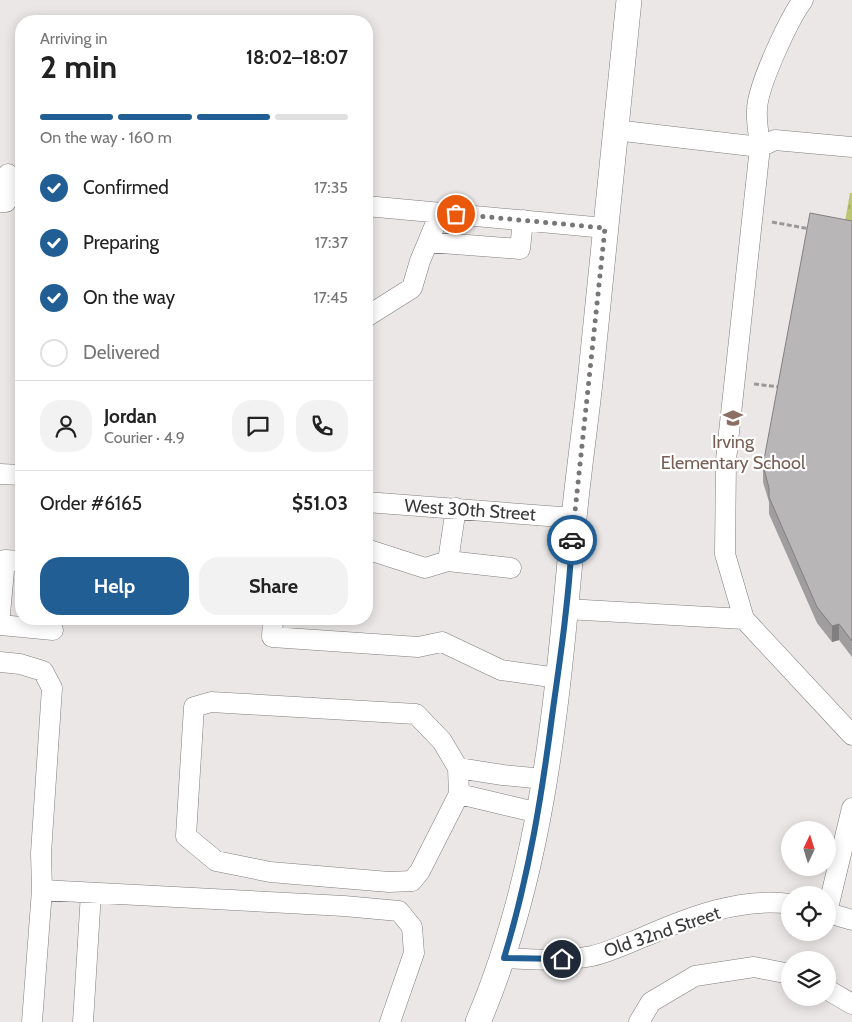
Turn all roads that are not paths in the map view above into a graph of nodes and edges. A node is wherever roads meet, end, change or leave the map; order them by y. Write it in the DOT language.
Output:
graph roads {
  1 [pos="629,0"];
  2 [pos="803,0"];
  3 [pos="615,130"];
  4 [pos="760,147"];
  5 [pos="852,147"];
  6 [pos="10,174"];
  7 [pos="9,202"];
  8 [pos="373,207"];
  9 [pos="440,213"];
  10 [pos="523,220"];
  11 [pos="605,228"];
  12 [pos="428,242"];
  13 [pos="373,313"];
  14 [pos="0,474"];
  15 [pos="15,475"];
  16 [pos="373,502"];
  17 [pos="456,508"];
  18 [pos="574,518"];
  19 [pos="373,551"];
  20 [pos="15,561"];
  21 [pos="448,561"];
  22 [pos="511,568"];
  23 [pos="566,609"];
  24 [pos="0,614"];
  25 [pos="744,619"];
  26 [pos="0,625"];
  27 [pos="273,625"];
  28 [pos="53,630"];
  29 [pos="0,662"];
  30 [pos="558,678"];
  31 [pos="852,736"];
  32 [pos="458,768"];
  33 [pos="544,779"];
  34 [pos="459,794"];
  35 [pos="852,808"];
  36 [pos="539,813"];
  37 [pos="833,886"];
  38 [pos="42,890"];
  39 [pos="91,893"];
  40 [pos="781,904"];
  41 [pos="836,915"];
  42 [pos="852,920"];
  43 [pos="504,958"];
  44 [pos="781,972"];
  45 [pos="836,995"];
  46 [pos="852,1004"];
  47 [pos="32,1022"];
  48 [pos="83,1022"];
  49 [pos="390,1022"];
  50 [pos="478,1022"];
  51 [pos="639,1022"];
  1 -- 3 [label="main road"];
  2 -- 4 [label="street"];
  3 -- 4 [label="street"];
  3 -- 11 [label="main road"];
  4 -- 5 [label="street"];
  4 -- 25 [label="street"];
  6 -- 7 [label="street"];
  8 -- 9 [label="street"];
  9 -- 10 [label="street"];
  9 -- 12 [label="street"];
  10 -- 11 [label="street"];
  10 -- 12 [label="street"];
  11 -- 18 [label="main road"];
  12 -- 13 [label="street"];
  14 -- 15 [label="street"];
  16 -- 17 [label="street, West 30th Street"];
  17 -- 18 [label="street, West 30th Street"];
  17 -- 21 [label="street"];
  18 -- 23 [label="main road"];
  19 -- 21 [label="street"];
  20 -- 24 [label="street"];
  21 -- 22 [label="street"];
  23 -- 25 [label="street"];
  23 -- 30 [label="main road"];
  25 -- 31 [label="street"];
  26 -- 28 [label="street"];
  27 -- 30 [label="street"];
  29 -- 38 [label="street"];
  30 -- 33 [label="main road"];
  32 -- 33 [label="street"];
  32 -- 34 [label="street"];
  32 -- 34 [label="street"];
  33 -- 36 [label="main road"];
  34 -- 36 [label="street"];
  35 -- 37 [label="street"];
  36 -- 43 [label="main road"];
  38 -- 39 [label="street"];
  38 -- 47 [label="street"];
  39 -- 48 [label="street"];
  39 -- 49 [label="street"];
  40 -- 43 [label="street, Old 32nd Street"];
  41 -- 42 [label="street"];
  43 -- 50 [label="main road"];
  44 -- 51 [label="street"];
  45 -- 46 [label="street"];
}
